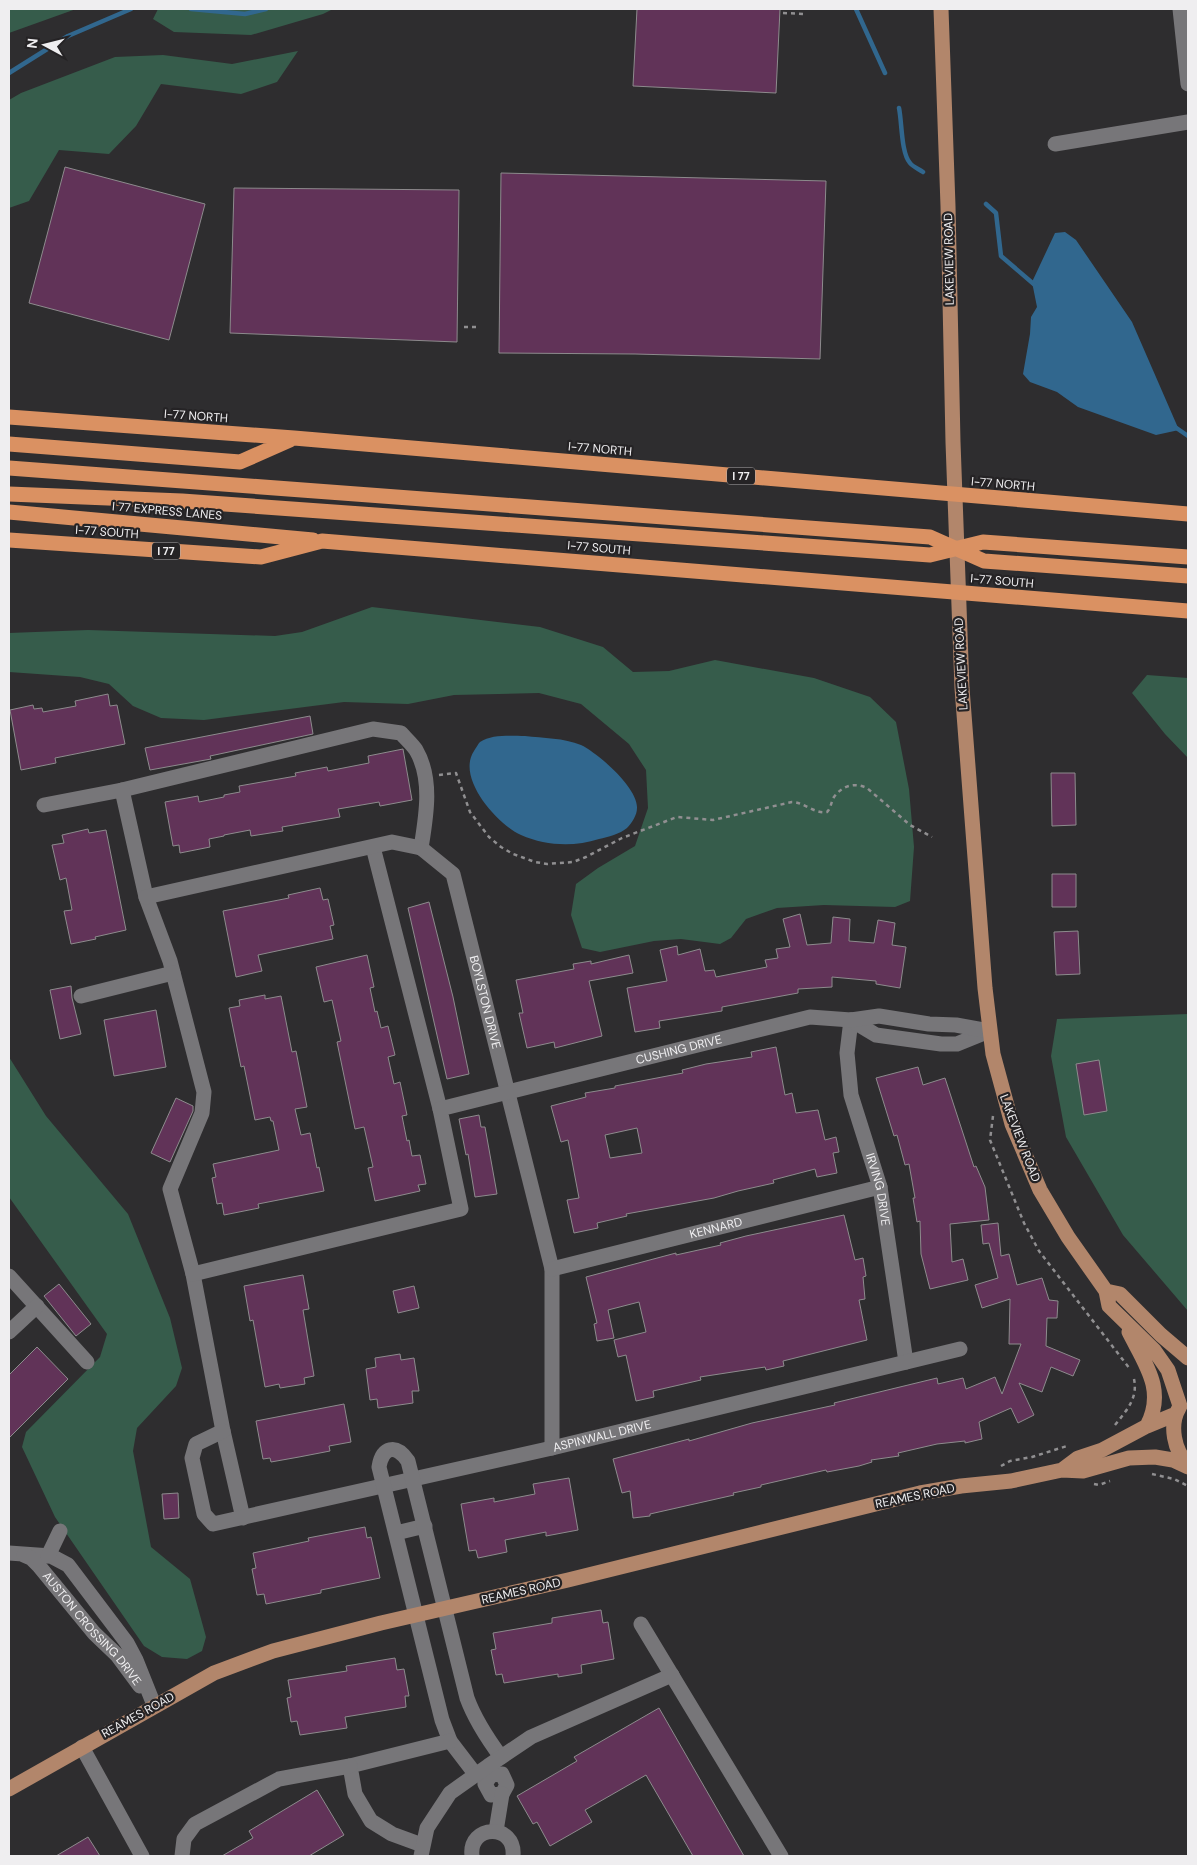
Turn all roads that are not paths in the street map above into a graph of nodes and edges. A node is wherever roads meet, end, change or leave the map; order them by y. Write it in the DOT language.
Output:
graph roads {
  1 [pos="941,9"];
  2 [pos="1180,9"];
  3 [pos="1188,84"];
  4 [pos="1188,122"];
  5 [pos="1055,144"];
  6 [pos="9,417"];
  7 [pos="294,438"];
  8 [pos="9,444"];
  9 [pos="9,468"];
  10 [pos="9,494"];
  11 [pos="9,512"];
  12 [pos="1188,514"];
  13 [pos="9,540"];
  14 [pos="322,540"];
  15 [pos="956,549"];
  16 [pos="1188,557"];
  17 [pos="1188,576"];
  18 [pos="1188,611"];
  19 [pos="122,790"];
  20 [pos="44,805"];
  21 [pos="373,847"];
  22 [pos="421,848"];
  23 [pos="146,897"];
  24 [pos="173,973"];
  25 [pos="81,996"];
  26 [pos="851,1020"];
  27 [pos="989,1031"];
  28 [pos="508,1092"];
  29 [pos="440,1109"];
  30 [pos="880,1187"];
  31 [pos="552,1269"];
  32 [pos="193,1274"];
  33 [pos="9,1276"];
  34 [pos="1106,1290"];
  35 [pos="37,1306"];
  36 [pos="1124,1322"];
  37 [pos="9,1332"];
  38 [pos="960,1350"];
  39 [pos="1188,1358"];
  40 [pos="87,1362"];
  41 [pos="906,1362"];
  42 [pos="1181,1405"];
  43 [pos="1146,1426"];
  44 [pos="223,1431"];
  45 [pos="552,1448"];
  46 [pos="1188,1466"];
  47 [pos="1062,1470"];
  48 [pos="412,1481"];
  49 [pos="384,1486"];
  50 [pos="243,1518"];
  51 [pos="425,1526"];
  52 [pos="60,1531"];
  53 [pos="396,1533"];
  54 [pos="9,1553"];
  55 [pos="24,1555"];
  56 [pos="48,1556"];
  57 [pos="444,1609"];
  58 [pos="105,1614"];
  59 [pos="416,1615"];
  60 [pos="641,1624"];
  61 [pos="90,1628"];
  62 [pos="672,1675"];
  63 [pos="154,1705"];
  64 [pos="450,1741"];
  65 [pos="82,1747"];
  66 [pos="501,1757"];
  67 [pos="350,1766"];
  68 [pos="485,1772"];
  69 [pos="9,1789"];
  70 [pos="496,1832"];
  71 [pos="422,1851"];
  72 [pos="142,1856"];
  73 [pos="182,1856"];
  74 [pos="472,1856"];
  75 [pos="513,1856"];
  76 [pos="781,1856"];
  1 -- 15 [label="main road, LAKEVIEW ROAD"];
  2 -- 3 [label="street"];
  4 -- 5 [label="street"];
  6 -- 7 [label="highway, I-77 NORTH / I 77"];
  7 -- 8 [label="highway, I 77"];
  7 -- 12 [label="highway, I-77 NORTH / I 77"];
  9 -- 15 [label="highway"];
  10 -- 15 [label="highway"];
  11 -- 14 [label="highway, I 77 EXPRESS LANES / I 77"];
  13 -- 14 [label="highway, I-77 SOUTH / I 77"];
  14 -- 18 [label="highway, I-77 SOUTH / I 77"];
  15 -- 16 [label="highway"];
  15 -- 17 [label="highway"];
  15 -- 27 [label="main road, LAKEVIEW ROAD"];
  19 -- 20 [label="street"];
  19 -- 22 [label="street"];
  19 -- 23 [label="street"];
  21 -- 22 [label="street, BOYLSTON DRIVE"];
  21 -- 23 [label="street, BOYLSTON DRIVE"];
  21 -- 29 [label="street"];
  22 -- 28 [label="street, BOYLSTON DRIVE"];
  23 -- 24 [label="street"];
  24 -- 25 [label="street"];
  24 -- 32 [label="street"];
  26 -- 27 [label="street, CUSHING DRIVE"];
  26 -- 28 [label="street, CUSHING DRIVE"];
  26 -- 30 [label="street, IRVING DRIVE"];
  27 -- 34 [label="main road, LAKEVIEW ROAD"];
  28 -- 29 [label="street, CUSHING DRIVE"];
  28 -- 31 [label="street, BOYLSTON DRIVE"];
  29 -- 32 [label="street"];
  30 -- 31 [label="street, KENNARD"];
  30 -- 41 [label="street, IRVING DRIVE"];
  31 -- 45 [label="street, BOYLSTON DRIVE"];
  32 -- 44 [label="street"];
  33 -- 35 [label="street"];
  34 -- 36 [label="main road, LAKEVIEW ROAD"];
  34 -- 39 [label="main road, LAKEVIEW ROAD"];
  35 -- 37 [label="street"];
  35 -- 40 [label="street"];
  36 -- 42 [label="main road, LAKEVIEW ROAD"];
  36 -- 43 [label="main road"];
  38 -- 41 [label="street, ASPINWALL DRIVE"];
  41 -- 45 [label="street, ASPINWALL DRIVE"];
  42 -- 43 [label="main road, REAMES ROAD"];
  42 -- 46 [label="main road"];
  43 -- 47 [label="main road, REAMES ROAD"];
  44 -- 50 [label="street"];
  44 -- 50 [label="street, ASPINWALL DRIVE"];
  45 -- 48 [label="street, ASPINWALL DRIVE"];
  46 -- 47 [label="main road, REAMES ROAD"];
  47 -- 57 [label="main road, REAMES ROAD"];
  48 -- 49 [label="street, ASPINWALL DRIVE"];
  48 -- 49 [label="street"];
  48 -- 51 [label="street"];
  49 -- 50 [label="street, ASPINWALL DRIVE"];
  49 -- 53 [label="street"];
  51 -- 53 [label="street"];
  51 -- 57 [label="street"];
  52 -- 56 [label="street"];
  53 -- 59 [label="street"];
  54 -- 55 [label="street, AUSTON CROSSING DRIVE"];
  55 -- 56 [label="street, AUSTON CROSSING DRIVE"];
  55 -- 61 [label="street, AUSTON CROSSING DRIVE"];
  56 -- 58 [label="street, AUSTON CROSSING DRIVE"];
  57 -- 59 [label="main road, REAMES ROAD"];
  57 -- 66 [label="street"];
  58 -- 61 [label="street"];
  58 -- 63 [label="street, AUSTON CROSSING DRIVE"];
  59 -- 63 [label="main road, REAMES ROAD"];
  59 -- 64 [label="street"];
  60 -- 62 [label="street"];
  61 -- 63 [label="street, AUSTON CROSSING DRIVE"];
  62 -- 66 [label="street"];
  62 -- 76 [label="street"];
  63 -- 65 [label="main road, REAMES ROAD"];
  64 -- 67 [label="street"];
  64 -- 68 [label="street"];
  65 -- 69 [label="main road, REAMES ROAD"];
  65 -- 72 [label="street"];
  66 -- 68 [label="street"];
  67 -- 71 [label="street"];
  67 -- 73 [label="street"];
  68 -- 70 [label="street"];
  68 -- 71 [label="street"];
  70 -- 74 [label="street"];
  70 -- 75 [label="street"];
}
